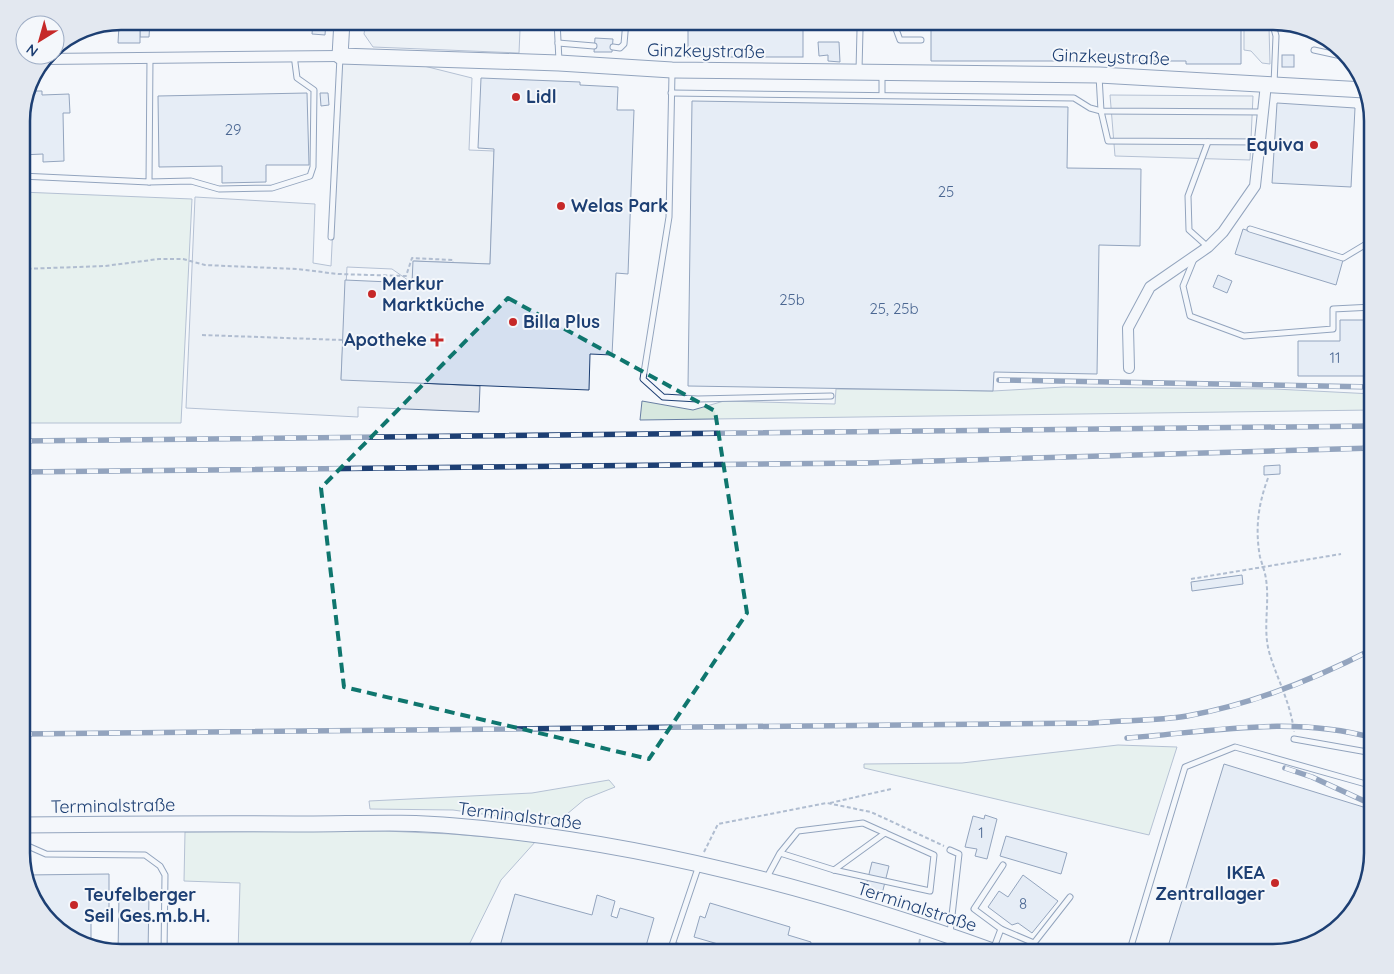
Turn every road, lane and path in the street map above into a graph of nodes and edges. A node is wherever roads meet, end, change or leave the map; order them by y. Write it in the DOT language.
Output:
graph roads {
  1 [pos="341,30"];
  2 [pos="557,30"];
  3 [pos="625,30"];
  4 [pos="860,30"];
  5 [pos="896,30"];
  6 [pos="1274,30"];
  7 [pos="921,40"];
  8 [pos="558,43"];
  9 [pos="594,46"];
  10 [pos="612,48"];
  11 [pos="1314,50"];
  12 [pos="294,55"];
  13 [pos="1335,55"];
  14 [pos="340,56"];
  15 [pos="150,58"];
  16 [pos="65,59"];
  17 [pos="559,63"];
  18 [pos="672,70"];
  19 [pos="859,72"];
  20 [pos="883,72"];
  21 [pos="1099,75"];
  22 [pos="1270,84"];
  23 [pos="1358,90"];
  24 [pos="671,93"];
  25 [pos="882,95"];
  26 [pos="1101,111"];
  27 [pos="1264,112"];
  28 [pos="1208,142"];
  29 [pos="1260,142"];
  30 [pos="30,176"];
  31 [pos="149,182"];
  32 [pos="1250,229"];
  33 [pos="331,237"];
  34 [pos="1364,245"];
  35 [pos="1208,247"];
  36 [pos="1194,259"];
  37 [pos="453,262"];
  38 [pos="30,269"];
  39 [pos="1364,307"];
  40 [pos="202,335"];
  41 [pos="342,340"];
  42 [pos="1129,368"];
  43 [pos="831,396"];
  44 [pos="1268,478"];
  45 [pos="1341,554"];
  46 [pos="1262,566"];
  47 [pos="1191,579"];
  48 [pos="1294,739"];
  49 [pos="1364,751"];
  50 [pos="1364,783"];
  51 [pos="891,789"];
  52 [pos="827,803"];
  53 [pos="30,825"];
  54 [pos="885,833"];
  55 [pos="30,847"];
  56 [pos="950,850"];
  57 [pos="780,853"];
  58 [pos="699,865"];
  59 [pos="1003,865"];
  60 [pos="834,870"];
  61 [pos="764,881"];
  62 [pos="1070,897"];
  63 [pos="921,927"];
  64 [pos="1001,929"];
  65 [pos="950,936"];
  66 [pos="164,944"];
  67 [pos="672,944"];
  68 [pos="919,944"];
  69 [pos="973,944"];
  70 [pos="998,944"];
  71 [pos="1132,944"];
  1 -- 14 [label="street"];
  2 -- 8 [label="lane"];
  3 -- 10 [label="lane"];
  4 -- 19 [label="lane"];
  5 -- 7 [label="lane"];
  6 -- 22 [label="lane"];
  8 -- 9 [label="lane"];
  8 -- 17 [label="lane"];
  11 -- 13 [label="lane"];
  12 -- 14 [label="street, Ginzkeystraße"];
  12 -- 15 [label="street, Ginzkeystraße"];
  12 -- 31 [label="lane"];
  14 -- 17 [label="street, Ginzkeystraße"];
  14 -- 33 [label="lane"];
  15 -- 16 [label="street, Ginzkeystraße"];
  15 -- 31 [label="lane"];
  17 -- 18 [label="street, Ginzkeystraße"];
  18 -- 19 [label="street, Ginzkeystraße"];
  18 -- 24 [label="lane"];
  19 -- 20 [label="street, Ginzkeystraße"];
  20 -- 21 [label="street, Ginzkeystraße"];
  20 -- 25 [label="lane"];
  21 -- 22 [label="street, Ginzkeystraße"];
  21 -- 26 [label="lane"];
  22 -- 23 [label="street, Ginzkeystraße"];
  22 -- 27 [label="street"];
  24 -- 25 [label="lane"];
  24 -- 43 [label="lane"];
  25 -- 26 [label="lane"];
  26 -- 27 [label="lane"];
  26 -- 28 [label="lane"];
  27 -- 29 [label="street"];
  28 -- 29 [label="lane"];
  28 -- 35 [label="lane"];
  29 -- 35 [label="street"];
  30 -- 31 [label="lane"];
  32 -- 34 [label="lane"];
  35 -- 36 [label="street"];
  36 -- 39 [label="lane"];
  36 -- 42 [label="street"];
  37 -- 38 [label="path"];
  40 -- 41 [label="path"];
  44 -- 46 [label="path"];
  45 -- 46 [label="path"];
  46 -- 47 [label="path"];
  46 -- 48 [label="path"];
  48 -- 49 [label="lane"];
  50 -- 71 [label="lane"];
  51 -- 52 [label="path"];
  53 -- 58 [label="street, Terminalstraße"];
  54 -- 57 [label="lane"];
  54 -- 60 [label="lane"];
  54 -- 60 [label="lane"];
  55 -- 66 [label="lane"];
  56 -- 65 [label="lane"];
  57 -- 60 [label="lane"];
  57 -- 61 [label="lane"];
  58 -- 61 [label="street, Terminalstraße"];
  58 -- 67 [label="lane"];
  59 -- 64 [label="lane"];
  61 -- 63 [label="street, Terminalstraße"];
  62 -- 64 [label="lane"];
  63 -- 65 [label="street, Terminalstraße"];
  63 -- 68 [label="path"];
  64 -- 70 [label="lane"];
  65 -- 69 [label="street, Terminalstraße"];
}
